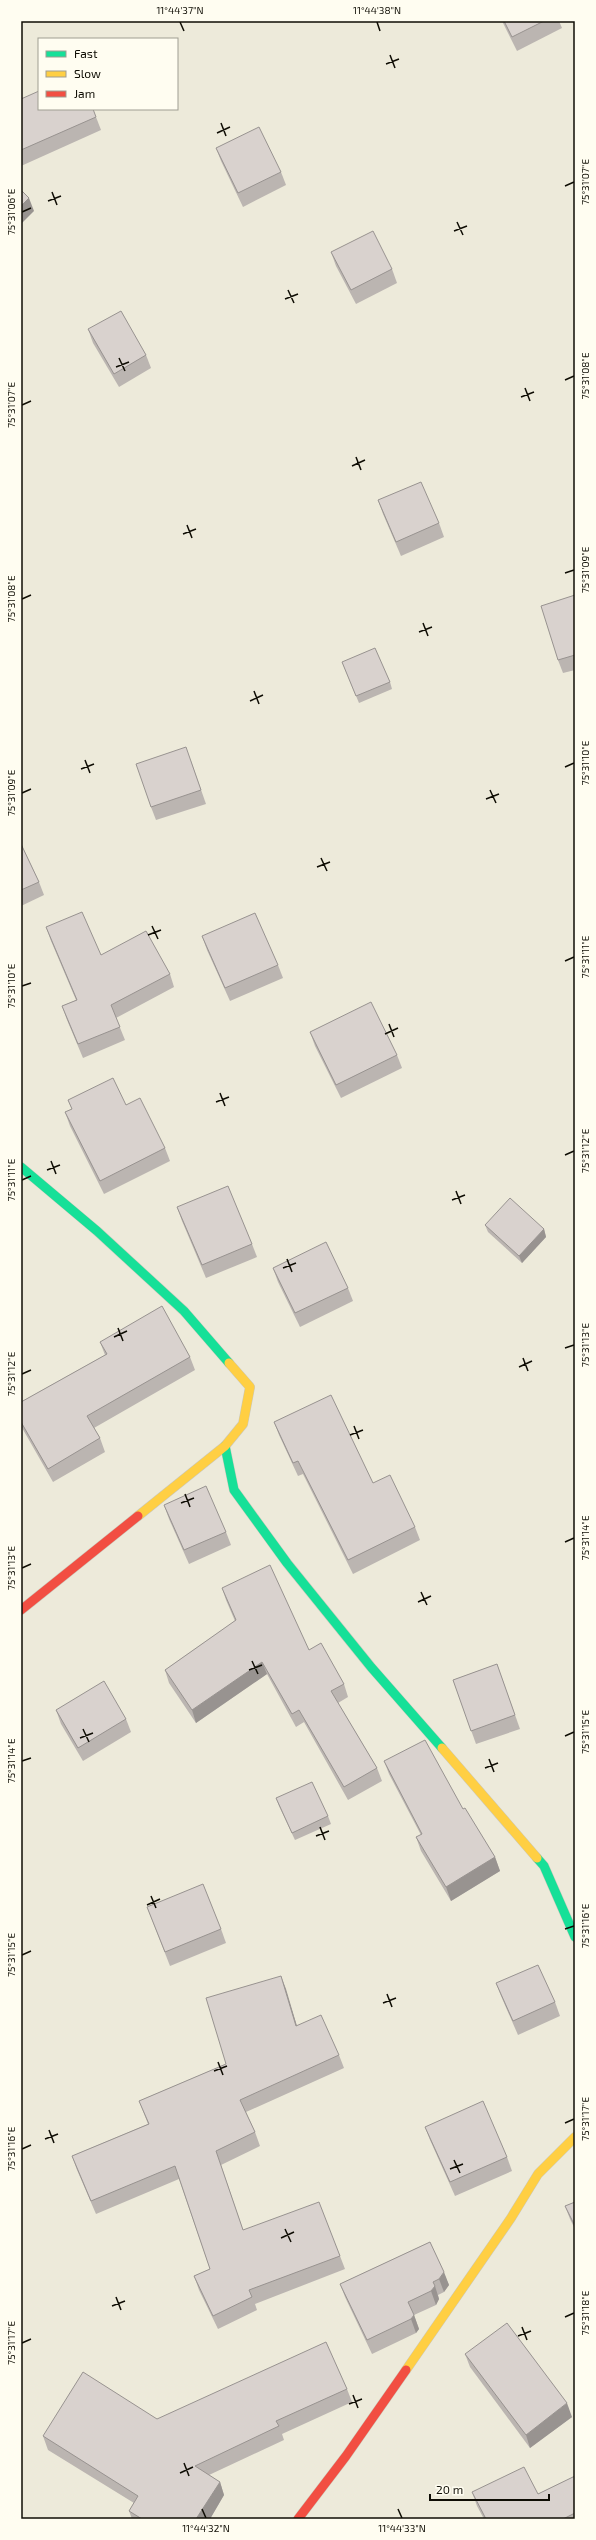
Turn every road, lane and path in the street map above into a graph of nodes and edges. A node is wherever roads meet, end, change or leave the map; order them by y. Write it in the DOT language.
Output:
graph roads {
  1 [pos="21,1167"];
  2 [pos="225,1446"];
  3 [pos="21,1610"];
  4 [pos="575,1937"];
  5 [pos="575,2138"];
  6 [pos="298,2519"];
  1 -- 2 [label="street"];
  2 -- 3 [label="street"];
  2 -- 4 [label="street"];
  5 -- 6 [label="street"];
}
